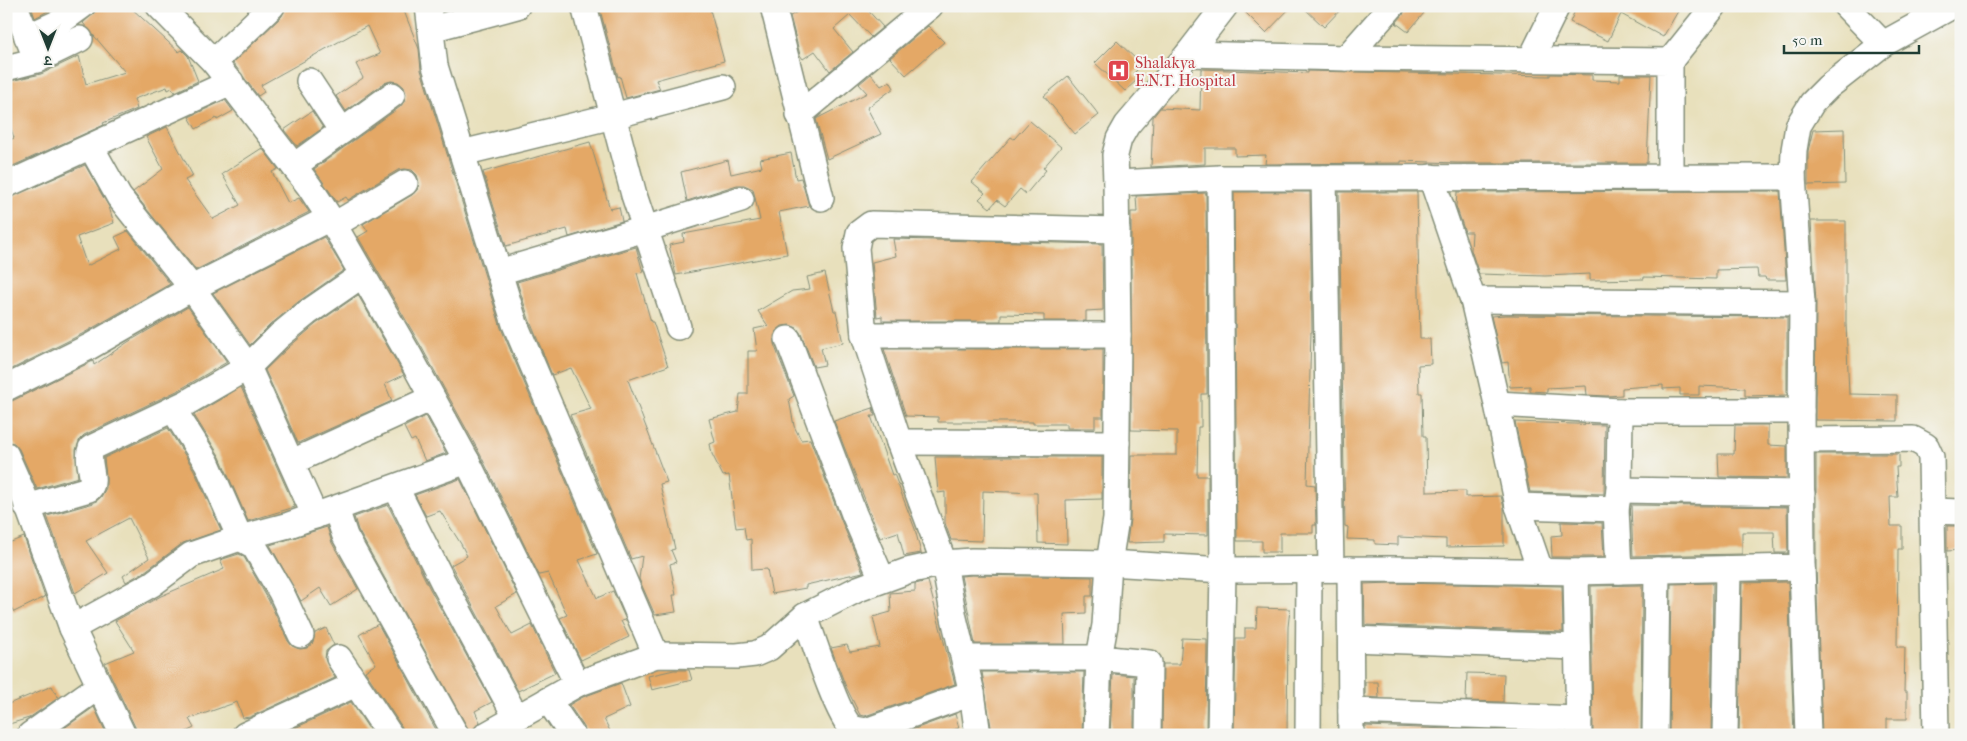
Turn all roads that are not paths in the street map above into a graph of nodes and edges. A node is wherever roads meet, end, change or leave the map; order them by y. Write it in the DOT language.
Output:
graph roads {
  1 [pos="15,6"];
  2 [pos="82,6"];
  3 [pos="159,6"];
  4 [pos="272,6"];
  5 [pos="518,6"];
  6 [pos="584,6"];
  7 [pos="773,6"];
  8 [pos="930,6"];
  9 [pos="1225,6"];
  10 [pos="1392,6"];
  11 [pos="1557,6"];
  12 [pos="1714,6"];
  13 [pos="1846,6"];
  14 [pos="1952,6"];
  15 [pos="430,18"];
  16 [pos="27,37"];
  17 [pos="80,39"];
  18 [pos="1884,44"];
  19 [pos="1188,54"];
  20 [pos="1346,58"];
  21 [pos="1531,59"];
  22 [pos="37,60"];
  23 [pos="1670,61"];
  24 [pos="214,62"];
  25 [pos="6,68"];
  26 [pos="309,81"];
  27 [pos="231,82"];
  28 [pos="723,87"];
  29 [pos="392,95"];
  30 [pos="799,115"];
  31 [pos="613,116"];
  32 [pos="342,131"];
  33 [pos="91,147"];
  34 [pos="462,153"];
  35 [pos="294,166"];
  36 [pos="1670,176"];
  37 [pos="1431,177"];
  38 [pos="1793,177"];
  39 [pos="1220,178"];
  40 [pos="1324,178"];
  41 [pos="405,183"];
  42 [pos="1116,183"];
  43 [pos="6,185"];
  44 [pos="821,198"];
  45 [pos="742,199"];
  46 [pos="332,221"];
  47 [pos="645,229"];
  48 [pos="1117,230"];
  49 [pos="499,272"];
  50 [pos="362,275"];
  51 [pos="192,288"];
  52 [pos="1473,300"];
  53 [pos="1802,303"];
  54 [pos="678,327"];
  55 [pos="864,335"];
  56 [pos="1118,335"];
  57 [pos="788,339"];
  58 [pos="248,367"];
  59 [pos="6,388"];
  60 [pos="432,398"];
  61 [pos="1497,404"];
  62 [pos="172,409"];
  63 [pos="1620,411"];
  64 [pos="1801,411"];
  65 [pos="1802,440"];
  66 [pos="898,442"];
  67 [pos="1117,443"];
  68 [pos="6,455"];
  69 [pos="467,461"];
  70 [pos="292,462"];
  71 [pos="396,488"];
  72 [pos="1802,493"];
  73 [pos="1617,499"];
  74 [pos="1518,506"];
  75 [pos="27,507"];
  76 [pos="1932,511"];
  77 [pos="325,512"];
  78 [pos="1961,512"];
  79 [pos="240,538"];
  80 [pos="944,563"];
  81 [pos="1109,563"];
  82 [pos="1802,567"];
  83 [pos="1330,569"];
  84 [pos="1223,570"];
  85 [pos="1540,570"];
  86 [pos="1657,570"];
  87 [pos="1728,570"];
  88 [pos="1619,571"];
  89 [pos="1576,572"];
  90 [pos="882,579"];
  91 [pos="801,619"];
  92 [pos="72,628"];
  93 [pos="302,635"];
  94 [pos="1351,639"];
  95 [pos="1577,647"];
  96 [pos="656,655"];
  97 [pos="339,658"];
  98 [pos="965,658"];
  99 [pos="1099,658"];
  100 [pos="356,684"];
  101 [pos="577,684"];
  102 [pos="99,686"];
  103 [pos="972,693"];
  104 [pos="548,700"];
  105 [pos="516,717"];
  106 [pos="1351,723"];
  107 [pos="1579,727"];
  108 [pos="252,733"];
  109 [pos="30,735"];
  110 [pos="123,735"];
  111 [pos="390,735"];
  112 [pos="456,735"];
  113 [pos="486,735"];
  114 [pos="572,735"];
  115 [pos="978,735"];
  116 [pos="1096,735"];
  117 [pos="1148,735"];
  118 [pos="1220,735"];
  119 [pos="1308,735"];
  120 [pos="1655,735"];
  121 [pos="1725,735"];
  122 [pos="1808,735"];
  123 [pos="1936,735"];
  1 -- 16 [label="street"];
  2 -- 16 [label="street"];
  3 -- 24 [label="street"];
  4 -- 24 [label="street"];
  5 -- 15 [label="street"];
  6 -- 31 [label="street"];
  7 -- 30 [label="street"];
  8 -- 30 [label="street"];
  9 -- 19 [label="street"];
  10 -- 20 [label="street"];
  11 -- 21 [label="street"];
  12 -- 23 [label="street"];
  13 -- 18 [label="street"];
  14 -- 18 [label="street"];
  15 -- 34 [label="street"];
  16 -- 22 [label="street"];
  17 -- 22 [label="street"];
  18 -- 38 [label="street"];
  19 -- 20 [label="street"];
  19 -- 42 [label="street"];
  20 -- 21 [label="street"];
  21 -- 23 [label="street"];
  22 -- 25 [label="street"];
  23 -- 36 [label="street"];
  24 -- 27 [label="street"];
  26 -- 32 [label="street"];
  27 -- 33 [label="street"];
  27 -- 35 [label="street"];
  28 -- 31 [label="street"];
  29 -- 32 [label="street"];
  30 -- 44 [label="street"];
  31 -- 34 [label="street"];
  31 -- 47 [label="street"];
  32 -- 35 [label="street"];
  33 -- 43 [label="street"];
  33 -- 51 [label="street"];
  34 -- 49 [label="street"];
  35 -- 46 [label="street"];
  36 -- 37 [label="street"];
  36 -- 38 [label="street"];
  37 -- 40 [label="street"];
  37 -- 52 [label="street"];
  38 -- 53 [label="street"];
  39 -- 40 [label="street"];
  39 -- 42 [label="street"];
  39 -- 84 [label="street"];
  40 -- 83 [label="street"];
  41 -- 46 [label="street"];
  42 -- 48 [label="street"];
  45 -- 47 [label="street"];
  46 -- 50 [label="street"];
  46 -- 51 [label="street"];
  47 -- 49 [label="street"];
  47 -- 54 [label="street"];
  48 -- 55 [label="street"];
  48 -- 56 [label="street"];
  49 -- 96 [label="street"];
  50 -- 58 [label="street"];
  50 -- 60 [label="street"];
  51 -- 58 [label="street"];
  51 -- 59 [label="street"];
  52 -- 53 [label="street"];
  52 -- 61 [label="street"];
  53 -- 64 [label="street"];
  55 -- 56 [label="street"];
  55 -- 66 [label="street"];
  56 -- 67 [label="street"];
  57 -- 90 [label="street"];
  58 -- 62 [label="street"];
  58 -- 70 [label="street"];
  60 -- 69 [label="street"];
  60 -- 70 [label="street"];
  61 -- 63 [label="street"];
  61 -- 74 [label="street"];
  62 -- 75 [label="street"];
  62 -- 79 [label="street"];
  63 -- 64 [label="street"];
  63 -- 73 [label="street"];
  64 -- 65 [label="street"];
  65 -- 72 [label="street"];
  65 -- 76 [label="street"];
  66 -- 67 [label="street"];
  66 -- 80 [label="street"];
  67 -- 81 [label="street"];
  68 -- 75 [label="street"];
  69 -- 71 [label="street"];
  69 -- 101 [label="street"];
  70 -- 77 [label="street"];
  71 -- 77 [label="street"];
  71 -- 105 [label="street"];
  72 -- 73 [label="street"];
  72 -- 82 [label="street"];
  73 -- 74 [label="street"];
  73 -- 88 [label="street"];
  74 -- 85 [label="street"];
  75 -- 92 [label="street"];
  76 -- 78 [label="street"];
  76 -- 123 [label="street"];
  77 -- 79 [label="street"];
  77 -- 112 [label="street"];
  79 -- 92 [label="street"];
  79 -- 93 [label="street"];
  80 -- 81 [label="street"];
  80 -- 90 [label="street"];
  80 -- 98 [label="street"];
  81 -- 84 [label="street"];
  81 -- 99 [label="street"];
  82 -- 87 [label="street"];
  82 -- 122 [label="street"];
  83 -- 84 [label="street"];
  83 -- 85 [label="street"];
  83 -- 94 [label="street"];
  83 -- 119 [label="street"];
  84 -- 118 [label="street"];
  85 -- 89 [label="street"];
  86 -- 87 [label="street"];
  86 -- 88 [label="street"];
  86 -- 120 [label="street"];
  87 -- 121 [label="street"];
  88 -- 89 [label="street"];
  89 -- 95 [label="street"];
  90 -- 91 [label="street"];
  91 -- 96 [label="street"];
  91 -- 103 [label="street"];
  92 -- 102 [label="street"];
  94 -- 95 [label="street"];
  94 -- 106 [label="street"];
  95 -- 107 [label="street"];
  96 -- 101 [label="street"];
  97 -- 100 [label="street"];
  98 -- 99 [label="street"];
  98 -- 103 [label="street"];
  99 -- 116 [label="street"];
  99 -- 117 [label="street"];
  100 -- 108 [label="street"];
  100 -- 111 [label="street"];
  101 -- 104 [label="street"];
  102 -- 109 [label="street"];
  102 -- 110 [label="street"];
  103 -- 115 [label="street"];
  104 -- 105 [label="street"];
  104 -- 114 [label="street"];
  105 -- 113 [label="street"];
  106 -- 107 [label="street"];
}
